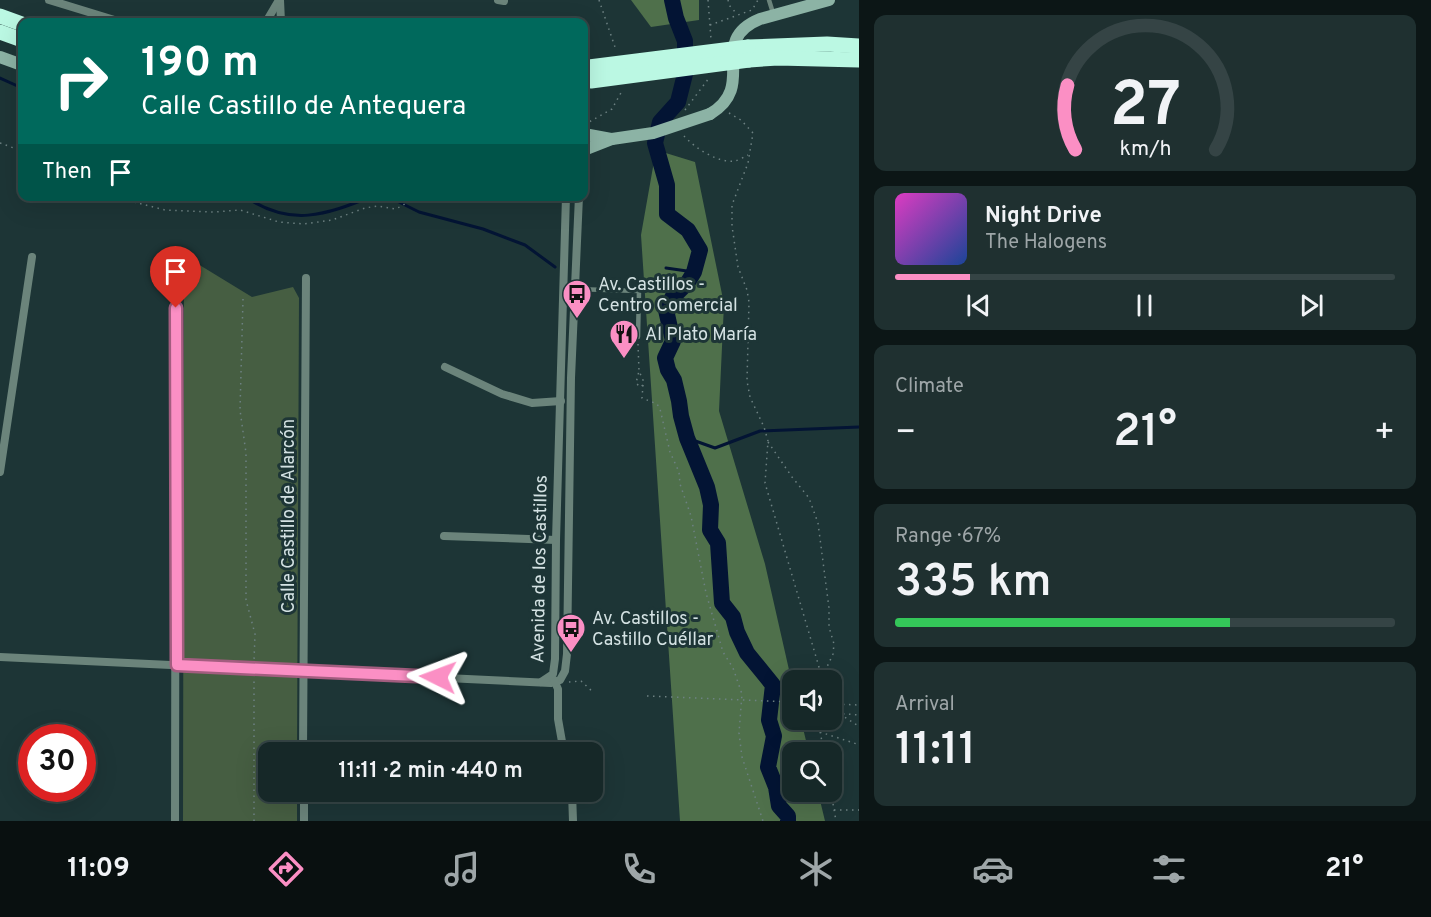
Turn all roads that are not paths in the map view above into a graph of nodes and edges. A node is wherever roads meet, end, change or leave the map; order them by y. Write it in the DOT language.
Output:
graph roads {
  1 [pos="49,0"];
  2 [pos="279,0"];
  3 [pos="770,0"];
  4 [pos="830,0"];
  5 [pos="0,16"];
  6 [pos="774,16"];
  7 [pos="108,18"];
  8 [pos="268,18"];
  9 [pos="281,18"];
  10 [pos="18,23"];
  11 [pos="0,32"];
  12 [pos="18,39"];
  13 [pos="859,46"];
  14 [pos="748,53"];
  15 [pos="0,57"];
  16 [pos="859,60"];
  17 [pos="18,64"];
  18 [pos="588,77"];
  19 [pos="588,135"];
  20 [pos="612,139"];
  21 [pos="588,148"];
  22 [pos="566,201"];
  23 [pos="579,201"];
  24 [pos="32,257"];
  25 [pos="176,261"];
  26 [pos="306,279"];
  27 [pos="574,289"];
  28 [pos="638,337"];
  29 [pos="445,367"];
  30 [pos="561,401"];
  31 [pos="0,472"];
  32 [pos="444,536"];
  33 [pos="556,540"];
  34 [pos="0,657"];
  35 [pos="177,665"];
  36 [pos="303,670"];
  37 [pos="553,680"];
  38 [pos="303,742"];
  39 [pos="562,742"];
  40 [pos="304,802"];
  41 [pos="572,802"];
  42 [pos="176,821"];
  43 [pos="304,821"];
  44 [pos="573,821"];
  1 -- 7 [label="street"];
  2 -- 8 [label="street"];
  2 -- 9 [label="street"];
  3 -- 6 [label="lane"];
  4 -- 6 [label="street"];
  5 -- 10 [label="highway"];
  6 -- 20 [label="street, bridge"];
  11 -- 12 [label="highway"];
  13 -- 14 [label="highway"];
  14 -- 16 [label="highway"];
  14 -- 18 [label="highway, bridge"];
  15 -- 17 [label="street"];
  19 -- 20 [label="street"];
  20 -- 21 [label="street"];
  22 -- 30 [label="street, Avenida de los Castillos"];
  23 -- 27 [label="street, Avenida de los Castillos"];
  24 -- 31 [label="street"];
  25 -- 35 [label="street"];
  26 -- 36 [label="street, Calle Castillo de Alarcón"];
  27 -- 28 [label="lane"];
  27 -- 37 [label="street, Avenida de los Castillos"];
  29 -- 30 [label="street"];
  30 -- 33 [label="street, Avenida de los Castillos"];
  32 -- 33 [label="street"];
  33 -- 37 [label="street, Avenida de los Castillos"];
  34 -- 35 [label="street, Avenida de los Castillos"];
  35 -- 36 [label="street, Avenida de los Castillos"];
  35 -- 42 [label="street"];
  36 -- 37 [label="street, Avenida de los Castillos"];
  36 -- 38 [label="street, Calle Castillo de Alarcón"];
  37 -- 39 [label="street"];
  40 -- 43 [label="street"];
  41 -- 44 [label="street"];
}
